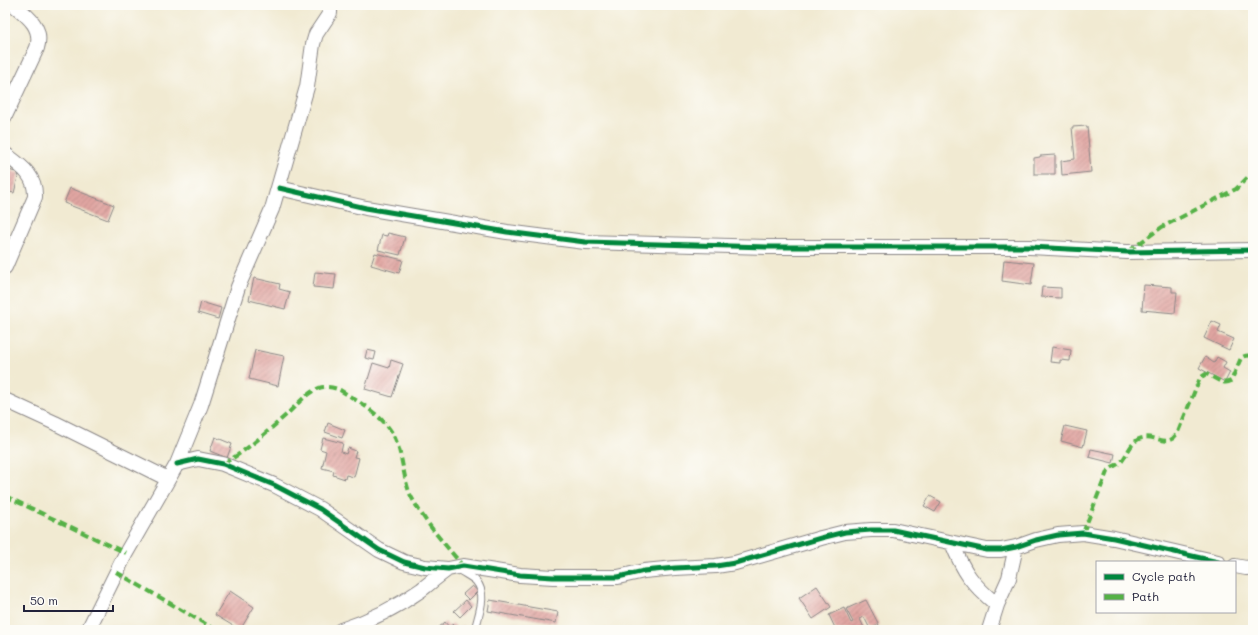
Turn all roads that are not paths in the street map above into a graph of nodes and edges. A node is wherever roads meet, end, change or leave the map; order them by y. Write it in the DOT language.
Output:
graph roads {
  1 [pos="14,5"];
  2 [pos="330,5"];
  3 [pos="5,116"];
  4 [pos="5,154"];
  5 [pos="279,188"];
  6 [pos="1253,250"];
  7 [pos="5,266"];
  8 [pos="5,400"];
  9 [pos="177,464"];
  10 [pos="168,479"];
  11 [pos="952,543"];
  12 [pos="1016,547"];
  13 [pos="1214,561"];
  14 [pos="1236,566"];
  15 [pos="1253,567"];
  16 [pos="452,568"];
  17 [pos="997,605"];
  18 [pos="88,630"];
  19 [pos="341,630"];
  20 [pos="475,630"];
  21 [pos="989,630"];
  1 -- 3 [label="street"];
  2 -- 5 [label="street"];
  4 -- 7 [label="street"];
  5 -- 6 [label="street"];
  5 -- 9 [label="street"];
  8 -- 10 [label="street"];
  9 -- 10 [label="street"];
  9 -- 16 [label="street"];
  10 -- 18 [label="street"];
  11 -- 12 [label="street"];
  11 -- 16 [label="street"];
  11 -- 17 [label="street"];
  12 -- 13 [label="street"];
  12 -- 17 [label="street"];
  14 -- 15 [label="street"];
  16 -- 19 [label="street"];
  16 -- 20 [label="lane"];
  17 -- 21 [label="street"];
}
